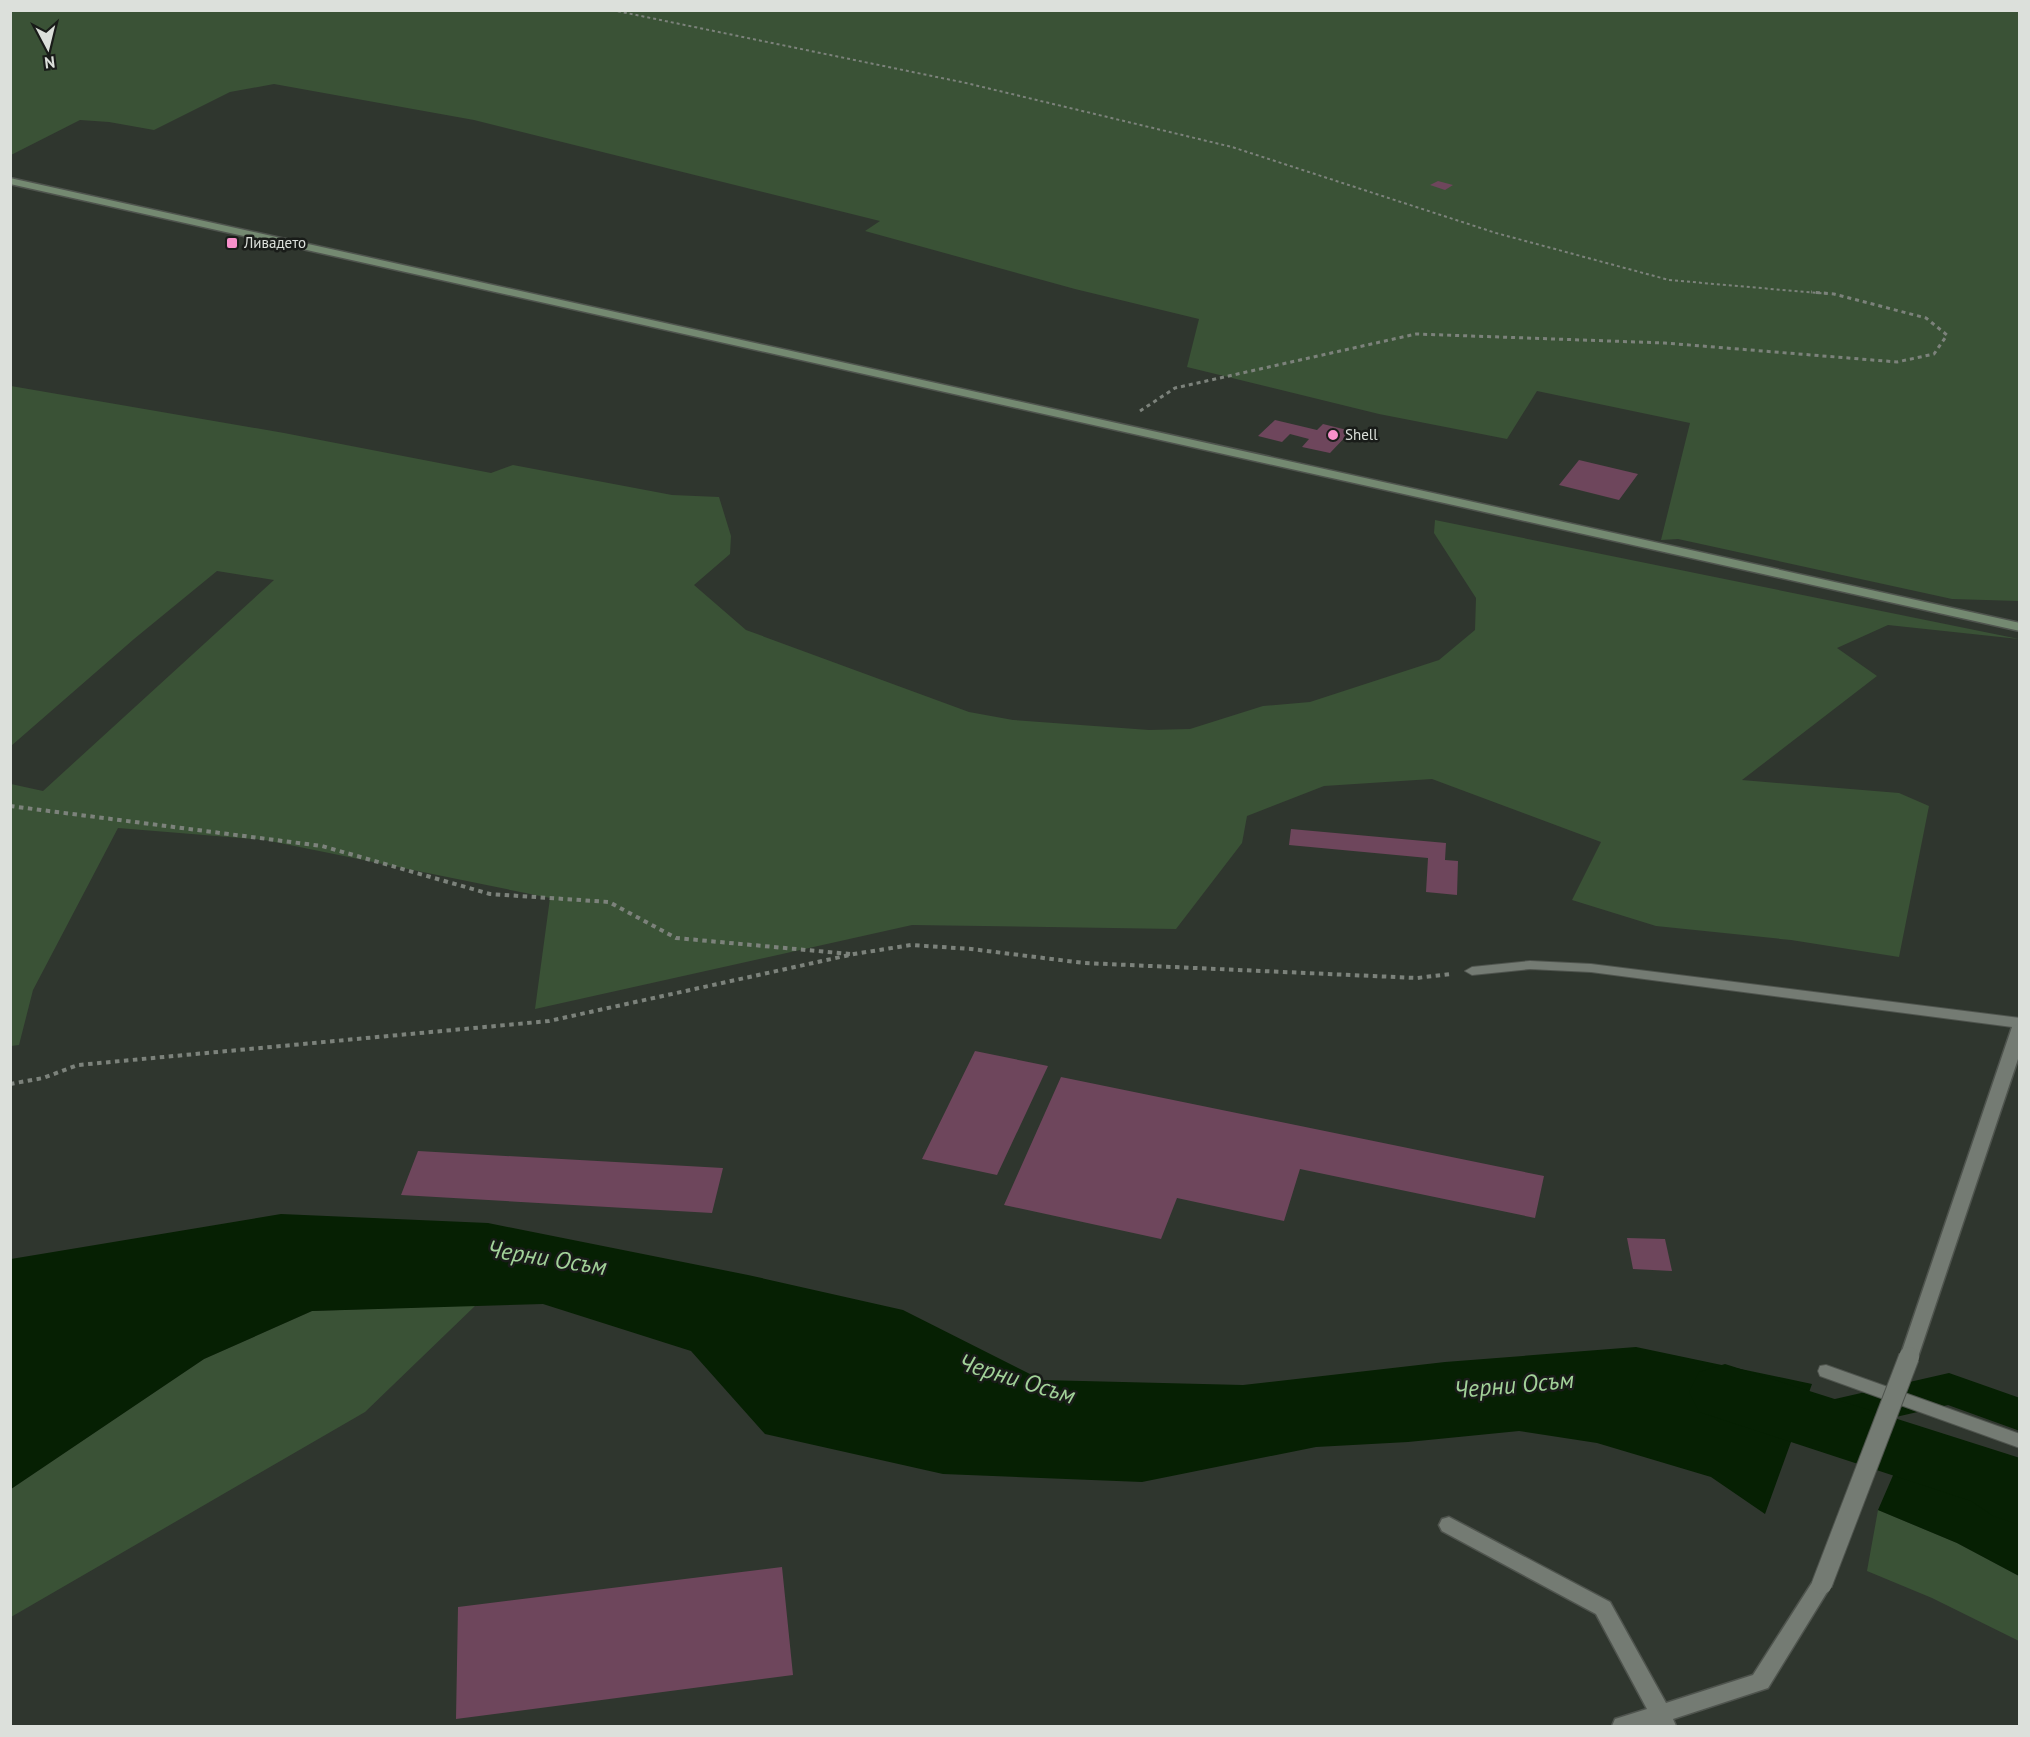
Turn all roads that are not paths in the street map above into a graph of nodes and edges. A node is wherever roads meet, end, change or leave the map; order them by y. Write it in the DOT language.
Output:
graph roads {
  1 [pos="10,181"];
  2 [pos="2019,627"];
  3 [pos="1472,971"];
  4 [pos="2019,1025"];
  5 [pos="1826,1371"];
  6 [pos="2019,1441"];
  7 [pos="1449,1525"];
  8 [pos="1663,1720"];
  9 [pos="1623,1726"];
  1 -- 2 [label="street"];
  3 -- 4 [label="lane"];
  4 -- 8 [label="street, bridge"];
  5 -- 6 [label="lane"];
  7 -- 8 [label="street"];
  8 -- 9 [label="street"];
}
